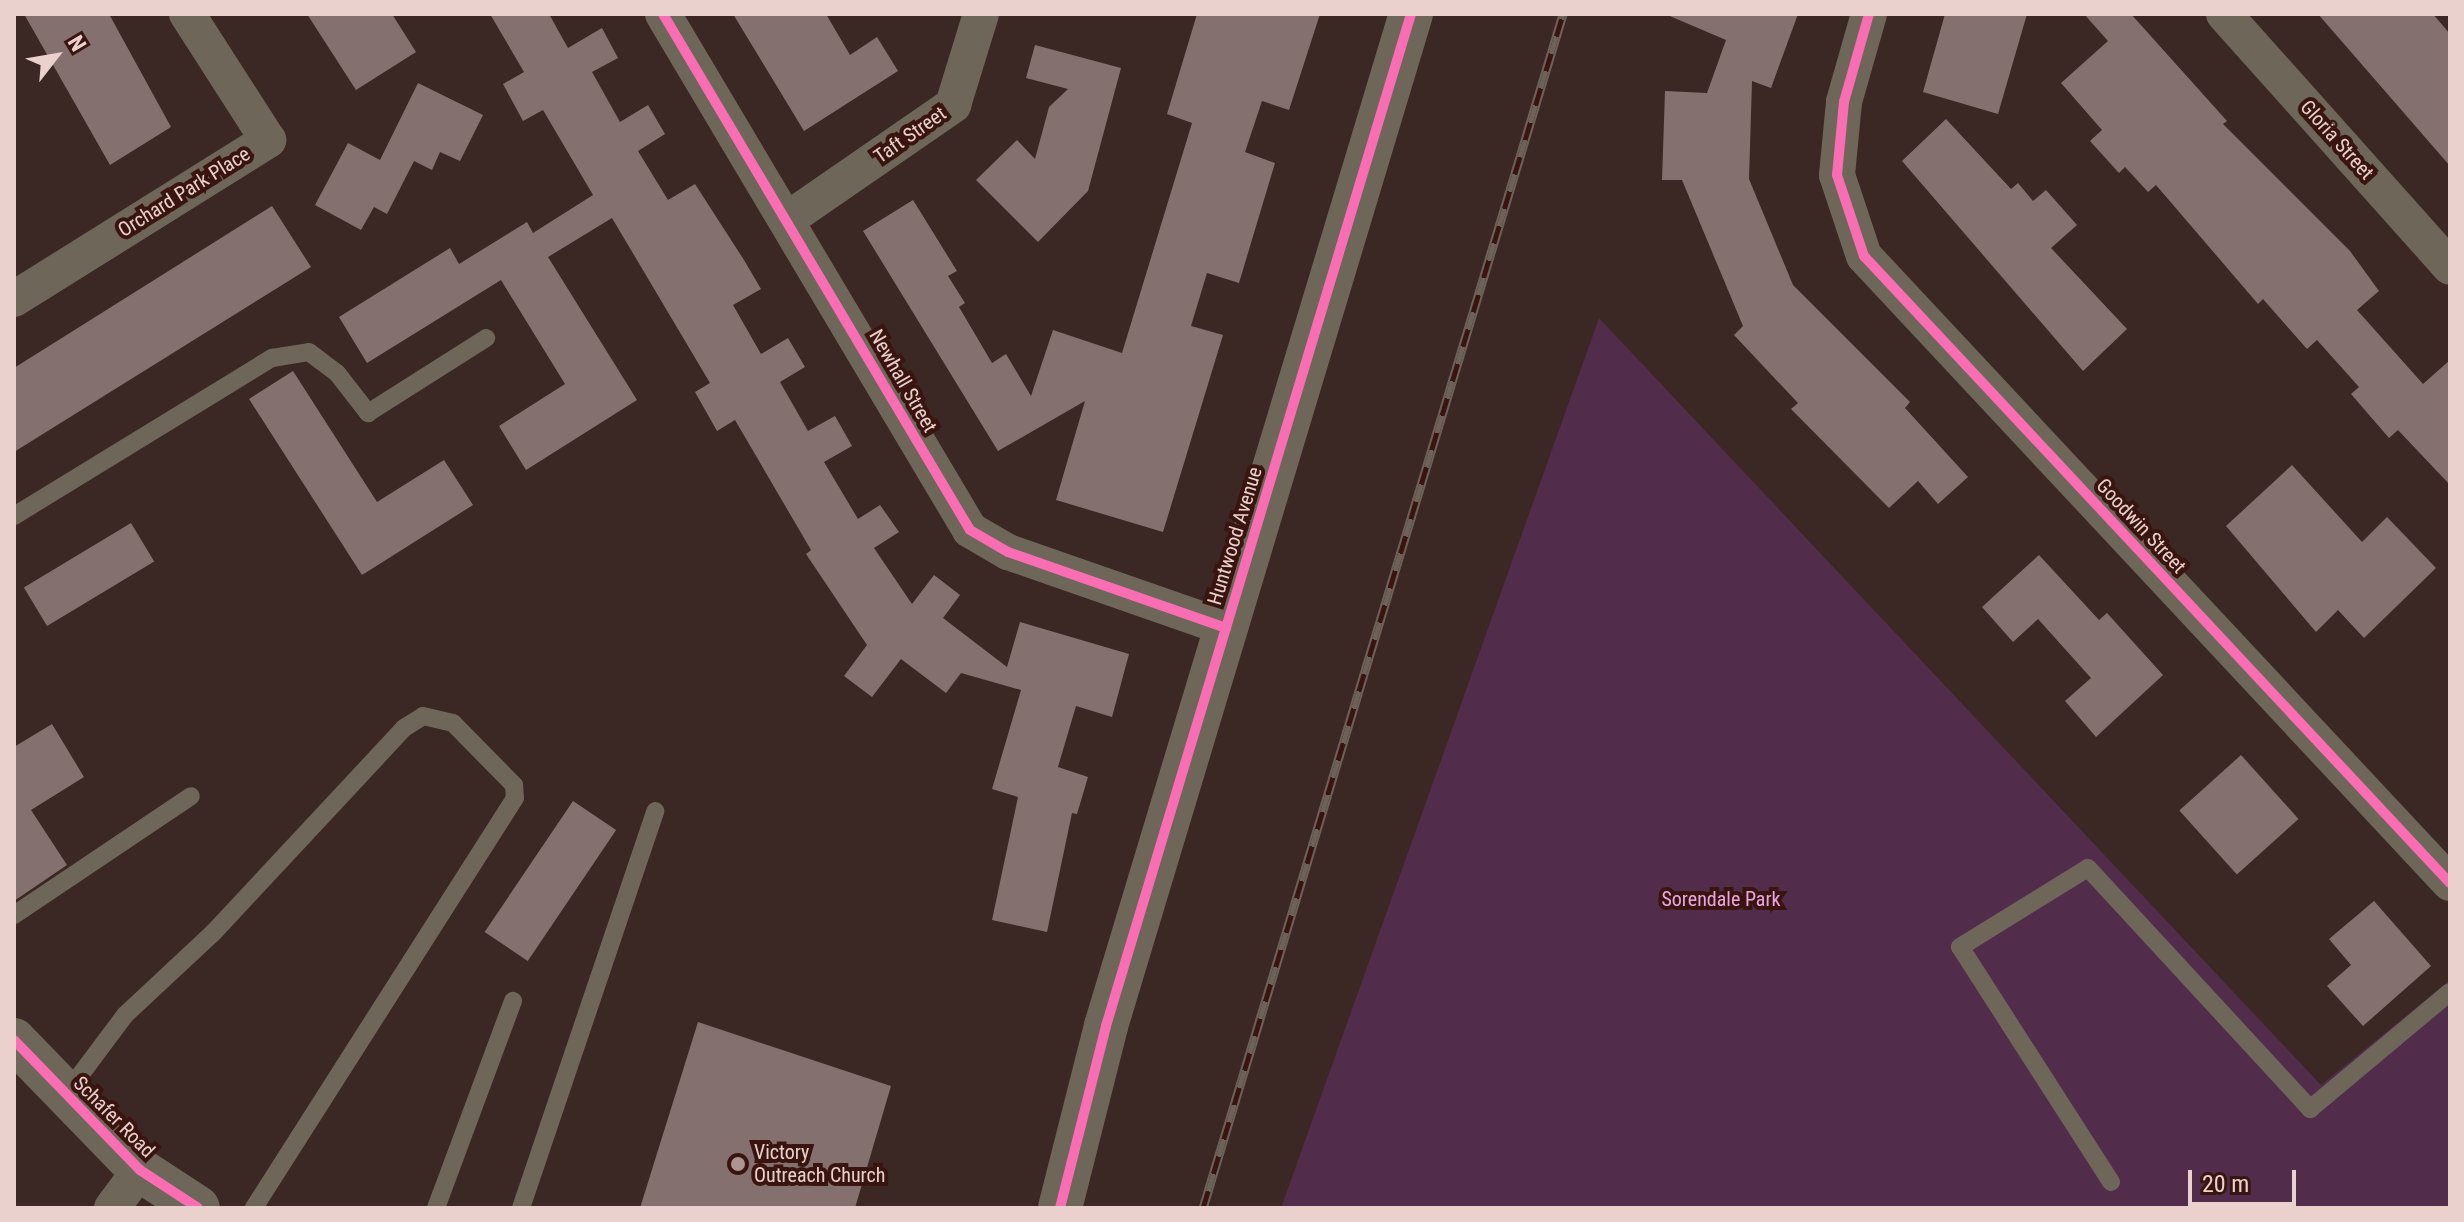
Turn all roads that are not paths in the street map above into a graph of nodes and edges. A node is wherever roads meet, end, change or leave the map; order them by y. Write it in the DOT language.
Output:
graph roads {
  1 [pos="187,14"];
  2 [pos="663,14"];
  3 [pos="981,14"];
  4 [pos="1411,14"];
  5 [pos="1869,14"];
  6 [pos="2224,14"];
  7 [pos="788,219"];
  8 [pos="2450,267"];
  9 [pos="14,299"];
  10 [pos="486,338"];
  11 [pos="14,516"];
  12 [pos="1226,628"];
  13 [pos="191,796"];
  14 [pos="655,811"];
  15 [pos="2450,883"];
  16 [pos="14,915"];
  17 [pos="2450,992"];
  18 [pos="513,1001"];
  19 [pos="14,1040"];
  20 [pos="66,1094"];
  21 [pos="140,1170"];
  22 [pos="2111,1182"];
  23 [pos="112,1208"];
  24 [pos="198,1208"];
  25 [pos="254,1208"];
  26 [pos="436,1208"];
  27 [pos="521,1208"];
  28 [pos="1060,1208"];
  1 -- 9 [label="street, Orchard Park Place"];
  2 -- 7 [label="street, Newhall Street"];
  3 -- 7 [label="street, Taft Street"];
  4 -- 12 [label="street, Huntwood Avenue"];
  5 -- 15 [label="street, Goodwin Street"];
  6 -- 8 [label="street, Gloria Street"];
  7 -- 12 [label="street, Newhall Street"];
  10 -- 11 [label="lane"];
  12 -- 28 [label="street, Huntwood Avenue"];
  13 -- 16 [label="lane"];
  14 -- 27 [label="lane"];
  17 -- 22 [label="lane"];
  18 -- 26 [label="lane"];
  19 -- 20 [label="street, Schafer Road"];
  20 -- 21 [label="street, Schafer Road"];
  20 -- 25 [label="lane"];
  21 -- 23 [label="street"];
  21 -- 24 [label="street, Schafer Road"];
}
